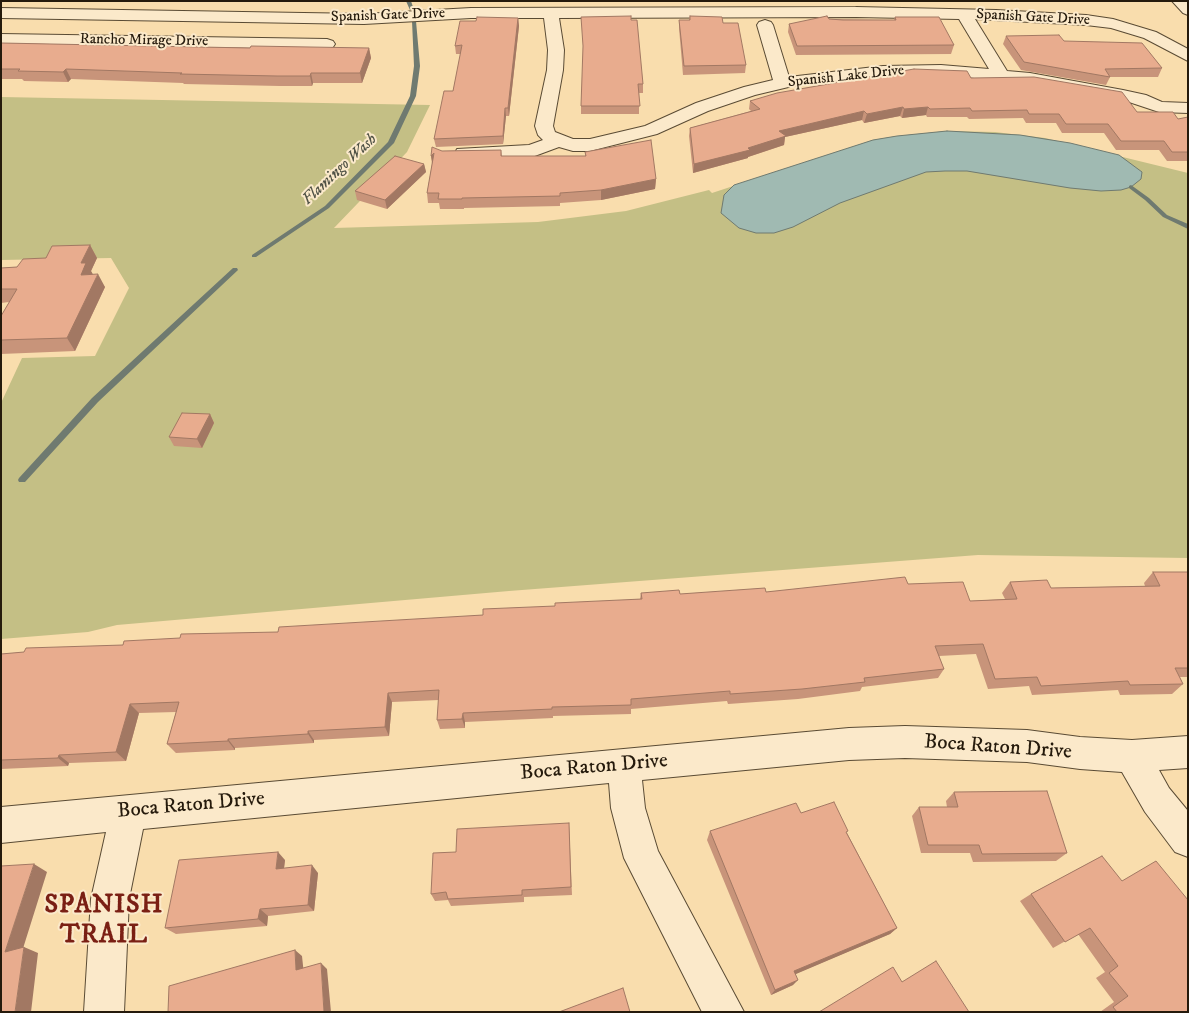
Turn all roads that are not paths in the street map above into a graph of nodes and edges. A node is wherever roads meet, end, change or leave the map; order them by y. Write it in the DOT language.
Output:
graph roads {
  1 [pos="1179,1"];
  2 [pos="1188,10"];
  3 [pos="1,13"];
  4 [pos="551,13"];
  5 [pos="964,14"];
  6 [pos="298,17"];
  7 [pos="765,25"];
  8 [pos="1,39"];
  9 [pos="286,43"];
  10 [pos="327,44"];
  11 [pos="1188,56"];
  12 [pos="1000,74"];
  13 [pos="782,83"];
  14 [pos="1188,93"];
  15 [pos="1140,98"];
  16 [pos="1188,108"];
  17 [pos="558,141"];
  18 [pos="442,153"];
  19 [pos="1188,752"];
  20 [pos="1132,756"];
  21 [pos="624,765"];
  22 [pos="129,812"];
  23 [pos="1,825"];
  24 [pos="1188,840"];
  25 [pos="104,1012"];
  26 [pos="724,1012"];
  1 -- 2 [label="street"];
  3 -- 6 [label="street, Spanish Gate Drive"];
  4 -- 5 [label="street, Spanish Gate Drive"];
  4 -- 6 [label="street, Spanish Gate Drive"];
  4 -- 17 [label="street"];
  5 -- 11 [label="street, Spanish Gate Drive"];
  5 -- 12 [label="street"];
  6 -- 9 [label="street"];
  7 -- 13 [label="street"];
  8 -- 9 [label="street, Rancho Mirage Drive"];
  9 -- 10 [label="street, Rancho Mirage Drive"];
  12 -- 13 [label="street, Spanish Lake Drive"];
  12 -- 15 [label="street, Spanish Lake Drive"];
  13 -- 17 [label="street, Spanish Lake Drive"];
  14 -- 15 [label="street, Spanish Lake Drive"];
  15 -- 16 [label="street, Spanish Lake Drive"];
  17 -- 18 [label="street, Spanish Lake Drive"];
  19 -- 20 [label="street, Boca Raton Drive"];
  20 -- 21 [label="street, Boca Raton Drive"];
  20 -- 24 [label="street"];
  21 -- 22 [label="street, Boca Raton Drive"];
  21 -- 26 [label="street"];
  22 -- 23 [label="street, Boca Raton Drive"];
  22 -- 25 [label="street"];
}
